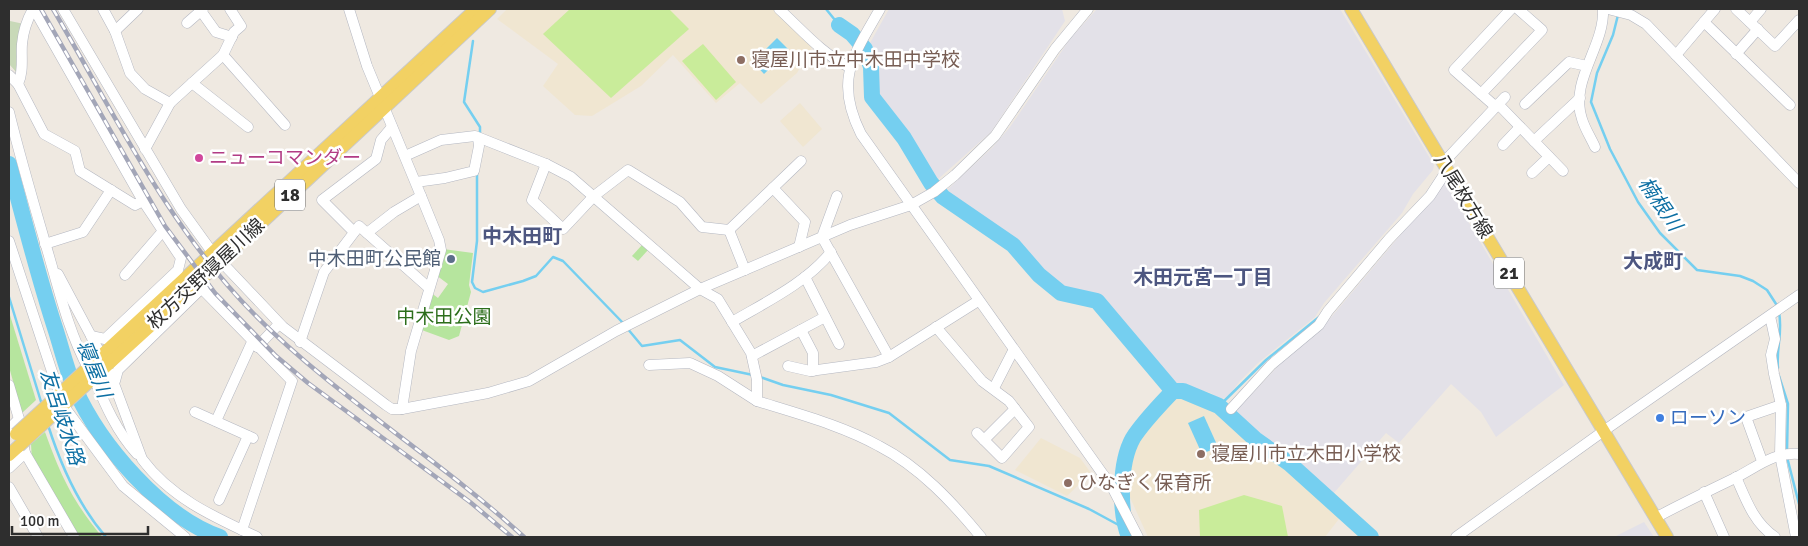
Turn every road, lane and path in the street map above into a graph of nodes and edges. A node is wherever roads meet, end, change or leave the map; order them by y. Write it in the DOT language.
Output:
graph roads {
  1 [pos="33,9"];
  2 [pos="63,9"];
  3 [pos="103,9"];
  4 [pos="138,9"];
  5 [pos="230,9"];
  6 [pos="348,9"];
  7 [pos="476,9"];
  8 [pos="490,9"];
  9 [pos="779,9"];
  10 [pos="880,9"];
  11 [pos="1352,9"];
  12 [pos="1511,9"];
  13 [pos="1518,9"];
  14 [pos="1603,9"];
  15 [pos="1715,9"];
  16 [pos="1736,9"];
  17 [pos="1761,9"];
  18 [pos="202,10"];
  19 [pos="1085,10"];
  20 [pos="1618,10"];
  21 [pos="1799,20"];
  22 [pos="1704,22"];
  23 [pos="1750,22"];
  24 [pos="187,23"];
  25 [pos="1758,29"];
  26 [pos="115,31"];
  27 [pos="232,37"];
  28 [pos="1736,54"];
  29 [pos="223,55"];
  30 [pos="1676,55"];
  31 [pos="1587,66"];
  32 [pos="849,67"];
  33 [pos="9,75"];
  34 [pos="192,83"];
  35 [pos="18,84"];
  36 [pos="1482,94"];
  37 [pos="1580,98"];
  38 [pos="170,103"];
  39 [pos="383,103"];
  40 [pos="1500,103"];
  41 [pos="1525,104"];
  42 [pos="1790,105"];
  43 [pos="9,112"];
  44 [pos="285,125"];
  45 [pos="248,127"];
  46 [pos="392,127"];
  47 [pos="1520,127"];
  48 [pos="480,138"];
  49 [pos="1534,141"];
  50 [pos="1503,145"];
  51 [pos="1595,147"];
  52 [pos="145,149"];
  53 [pos="405,156"];
  54 [pos="1549,157"];
  55 [pos="801,161"];
  56 [pos="546,164"];
  57 [pos="1445,167"];
  58 [pos="1563,171"];
  59 [pos="1532,173"];
  60 [pos="416,182"];
  61 [pos="1799,183"];
  62 [pos="773,188"];
  63 [pos="111,190"];
  64 [pos="421,196"];
  65 [pos="594,196"];
  66 [pos="837,196"];
  67 [pos="143,201"];
  68 [pos="911,205"];
  69 [pos="729,230"];
  70 [pos="163,231"];
  71 [pos="354,232"];
  72 [pos="367,234"];
  73 [pos="822,237"];
  74 [pos="9,241"];
  75 [pos="45,244"];
  76 [pos="799,247"];
  77 [pos="831,252"];
  78 [pos="49,255"];
  79 [pos="215,256"];
  80 [pos="745,270"];
  81 [pos="126,275"];
  82 [pos="805,277"];
  83 [pos="429,288"];
  84 [pos="700,289"];
  85 [pos="202,290"];
  86 [pos="1799,295"];
  87 [pos="978,301"];
  88 [pos="1772,315"];
  89 [pos="825,317"];
  90 [pos="732,322"];
  91 [pos="279,324"];
  92 [pos="936,327"];
  93 [pos="801,330"];
  94 [pos="91,336"];
  95 [pos="300,342"];
  96 [pos="255,344"];
  97 [pos="839,344"];
  98 [pos="98,349"];
  99 [pos="1013,351"];
  100 [pos="752,356"];
  101 [pos="889,356"];
  102 [pos="649,365"];
  103 [pos="788,366"];
  104 [pos="813,371"];
  105 [pos="89,374"];
  106 [pos="9,385"];
  107 [pos="994,388"];
  108 [pos="60,401"];
  109 [pos="757,401"];
  110 [pos="1781,405"];
  111 [pos="402,409"];
  112 [pos="1015,409"];
  113 [pos="1231,409"];
  114 [pos="195,412"];
  115 [pos="19,419"];
  116 [pos="216,421"];
  117 [pos="1605,430"];
  118 [pos="16,441"];
  119 [pos="1789,454"];
  120 [pos="9,455"];
  121 [pos="142,459"];
  122 [pos="1762,461"];
  123 [pos="9,468"];
  124 [pos="1736,477"];
  125 [pos="9,487"];
  126 [pos="1704,492"];
  127 [pos="219,500"];
  128 [pos="1655,518"];
  129 [pos="242,530"];
  130 [pos="38,537"];
  131 [pos="74,537"];
  132 [pos="185,537"];
  133 [pos="256,537"];
  134 [pos="981,537"];
  135 [pos="1138,537"];
  136 [pos="1456,537"];
  137 [pos="1667,537"];
  138 [pos="1724,537"];
  139 [pos="1775,537"];
  140 [pos="1796,537"];
  1 -- 35 [label="street"];
  1 -- 67 [label="street"];
  2 -- 52 [label="street"];
  3 -- 26 [label="street"];
  4 -- 26 [label="street"];
  5 -- 27 [label="street"];
  6 -- 39 [label="street"];
  7 -- 39 [label="main road, 枚方交野寝屋川線 / 18"];
  8 -- 39 [label="main road, 枚方交野寝屋川線 / 18"];
  9 -- 32 [label="street"];
  10 -- 32 [label="street"];
  11 -- 57 [label="main road, 八尾枚方線 / 21"];
  12 -- 36 [label="street"];
  13 -- 36 [label="street"];
  14 -- 31 [label="street"];
  15 -- 22 [label="street"];
  16 -- 23 [label="street"];
  17 -- 23 [label="street"];
  18 -- 24 [label="street"];
  18 -- 27 [label="street"];
  19 -- 68 [label="street"];
  20 -- 30 [label="street"];
  21 -- 25 [label="street"];
  22 -- 28 [label="street"];
  22 -- 30 [label="street"];
  23 -- 25 [label="street"];
  25 -- 28 [label="street"];
  26 -- 38 [label="street"];
  27 -- 29 [label="street"];
  28 -- 42 [label="street"];
  29 -- 34 [label="street"];
  29 -- 44 [label="street"];
  30 -- 61 [label="street"];
  31 -- 37 [label="street"];
  31 -- 41 [label="street"];
  32 -- 68 [label="street"];
  33 -- 35 [label="street"];
  34 -- 38 [label="street"];
  34 -- 45 [label="street"];
  35 -- 63 [label="street"];
  36 -- 40 [label="street"];
  37 -- 49 [label="street"];
  37 -- 51 [label="street"];
  38 -- 52 [label="street"];
  39 -- 46 [label="street"];
  39 -- 79 [label="main road, 枚方交野寝屋川線 / 18"];
  40 -- 47 [label="street"];
  40 -- 57 [label="street"];
  43 -- 75 [label="street"];
  46 -- 53 [label="street"];
  46 -- 71 [label="street"];
  47 -- 49 [label="street"];
  47 -- 50 [label="street"];
  48 -- 53 [label="street"];
  48 -- 56 [label="street"];
  48 -- 60 [label="street"];
  49 -- 54 [label="street"];
  52 -- 79 [label="street"];
  53 -- 60 [label="street"];
  54 -- 58 [label="street"];
  54 -- 59 [label="street"];
  55 -- 62 [label="street"];
  56 -- 65 [label="street"];
  56 -- 65 [label="street"];
  57 -- 113 [label="street"];
  57 -- 117 [label="main road, 八尾枚方線 / 21"];
  60 -- 64 [label="street"];
  62 -- 69 [label="street"];
  62 -- 76 [label="street"];
  63 -- 67 [label="street"];
  63 -- 75 [label="street"];
  64 -- 72 [label="street"];
  64 -- 83 [label="street"];
  65 -- 69 [label="street"];
  65 -- 84 [label="street"];
  66 -- 73 [label="street"];
  67 -- 70 [label="street"];
  68 -- 73 [label="street"];
  68 -- 87 [label="street"];
  69 -- 80 [label="street"];
  70 -- 81 [label="street"];
  70 -- 94 [label="street"];
  71 -- 72 [label="street"];
  71 -- 95 [label="street"];
  72 -- 83 [label="street"];
  73 -- 76 [label="street"];
  73 -- 77 [label="street"];
  74 -- 108 [label="street"];
  75 -- 78 [label="street"];
  76 -- 80 [label="street"];
  77 -- 82 [label="street"];
  77 -- 101 [label="street"];
  78 -- 94 [label="street"];
  78 -- 105 [label="street"];
  79 -- 85 [label="street"];
  79 -- 91 [label="street"];
  79 -- 105 [label="main road, 枚方交野寝屋川線 / 18"];
  80 -- 84 [label="street"];
  82 -- 89 [label="street"];
  82 -- 90 [label="street"];
  83 -- 111 [label="street"];
  84 -- 90 [label="street"];
  84 -- 111 [label="street"];
  85 -- 96 [label="street"];
  85 -- 121 [label="street"];
  86 -- 88 [label="street"];
  87 -- 92 [label="street"];
  87 -- 99 [label="street"];
  88 -- 110 [label="street"];
  88 -- 117 [label="street"];
  89 -- 93 [label="street"];
  89 -- 97 [label="street"];
  90 -- 100 [label="street"];
  91 -- 95 [label="street"];
  91 -- 96 [label="street"];
  92 -- 101 [label="street"];
  92 -- 107 [label="street"];
  93 -- 100 [label="street"];
  93 -- 104 [label="street"];
  94 -- 98 [label="street"];
  95 -- 111 [label="street"];
  96 -- 116 [label="street"];
  96 -- 129 [label="street"];
  99 -- 107 [label="street"];
  99 -- 135 [label="street"];
  100 -- 109 [label="street"];
  101 -- 104 [label="street"];
  102 -- 109 [label="street"];
  103 -- 104 [label="street"];
  105 -- 108 [label="main road, 枚方交野寝屋川線 / 18"];
  105 -- 121 [label="street"];
  106 -- 115 [label="street"];
  107 -- 112 [label="street"];
  108 -- 118 [label="main road, 枚方交野寝屋川線 / 18, bridge"];
  108 -- 132 [label="street"];
  109 -- 134 [label="street"];
  110 -- 119 [label="street"];
  110 -- 122 [label="street"];
  112 -- 112 [label="street"];
  114 -- 116 [label="street"];
  115 -- 118 [label="street"];
  115 -- 118 [label="street"];
  116 -- 127 [label="street"];
  117 -- 128 [label="main road, 八尾枚方線 / 21"];
  117 -- 136 [label="street"];
  118 -- 120 [label="main road, 枚方交野寝屋川線 / 18"];
  118 -- 123 [label="street"];
  118 -- 131 [label="street"];
  119 -- 122 [label="street"];
  119 -- 140 [label="street"];
  121 -- 129 [label="street"];
  122 -- 124 [label="street"];
  124 -- 126 [label="street"];
  124 -- 139 [label="street"];
  125 -- 130 [label="street"];
  126 -- 128 [label="street"];
  126 -- 138 [label="street"];
  128 -- 137 [label="main road, 八尾枚方線 / 21"];
  129 -- 133 [label="street"];
}
